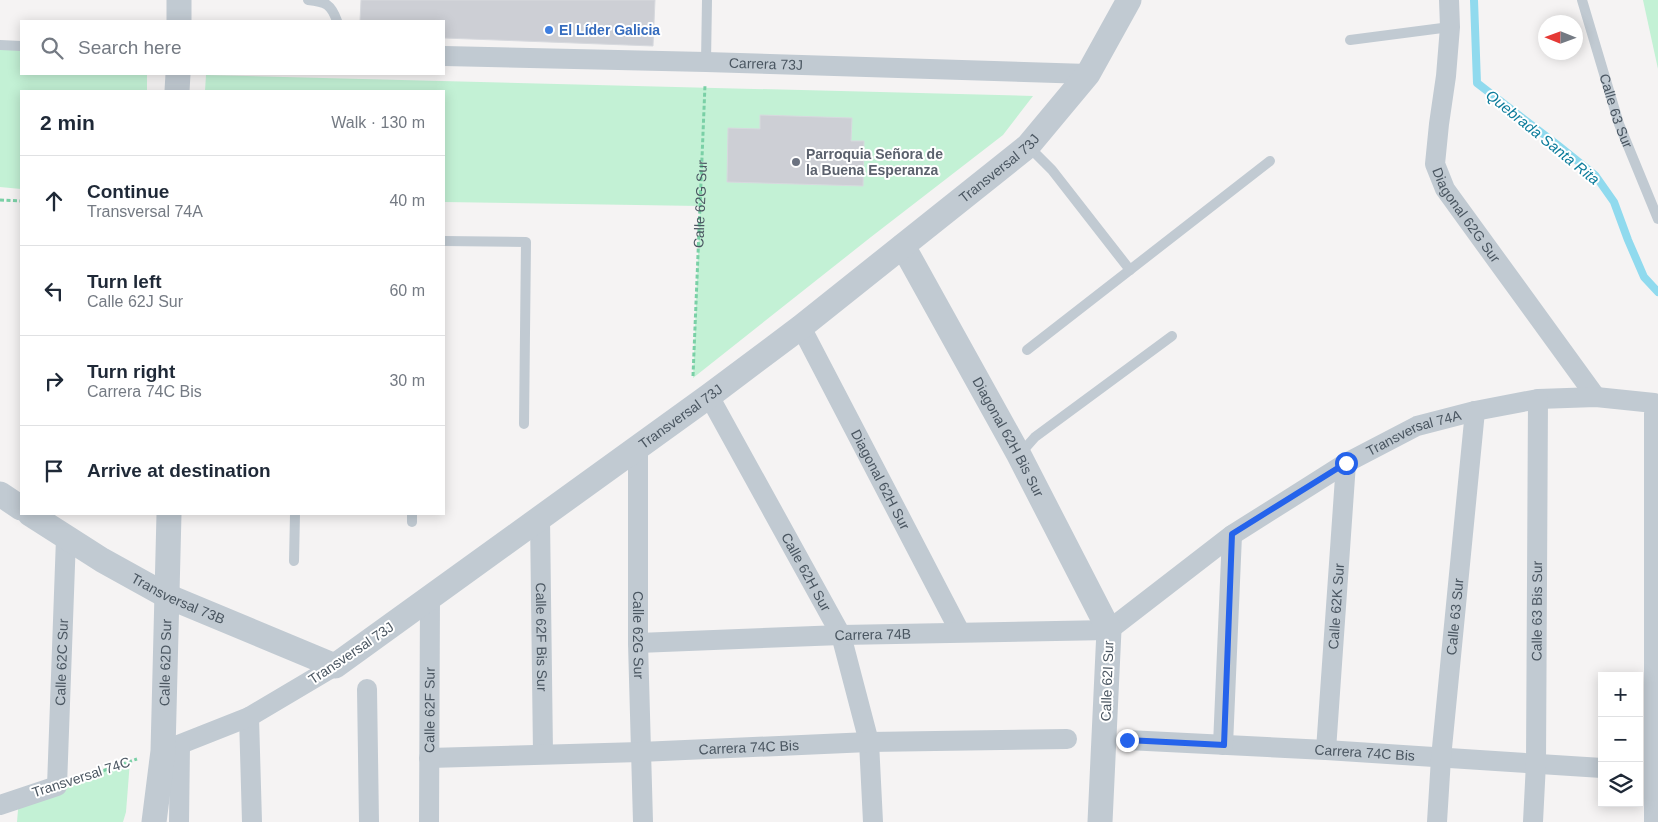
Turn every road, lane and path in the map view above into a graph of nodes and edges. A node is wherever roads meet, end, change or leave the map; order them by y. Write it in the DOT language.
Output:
graph roads {
  1 [pos="179,0"];
  2 [pos="308,0"];
  3 [pos="707,0"];
  4 [pos="1129,0"];
  5 [pos="1449,0"];
  6 [pos="1582,0"];
  7 [pos="179,20"];
  8 [pos="337,20"];
  9 [pos="1450,27"];
  10 [pos="1350,40"];
  11 [pos="0,45"];
  12 [pos="20,46"];
  13 [pos="445,56"];
  14 [pos="706,62"];
  15 [pos="1088,74"];
  16 [pos="178,75"];
  17 [pos="177,90"];
  18 [pos="1028,146"];
  19 [pos="1270,161"];
  20 [pos="0,200"];
  21 [pos="20,201"];
  22 [pos="1658,219"];
  23 [pos="445,241"];
  24 [pos="903,246"];
  25 [pos="1130,270"];
  26 [pos="801,327"];
  27 [pos="1172,336"];
  28 [pos="1027,350"];
  29 [pos="1596,397"];
  30 [pos="1538,399"];
  31 [pos="700,402"];
  32 [pos="1476,412"];
  33 [pos="524,424"];
  34 [pos="638,447"];
  35 [pos="1019,455"];
  36 [pos="1346,463"];
  37 [pos="0,494"];
  38 [pos="20,507"];
  39 [pos="169,515"];
  40 [pos="295,515"];
  41 [pos="40,517"];
  42 [pos="540,518"];
  43 [pos="1232,534"];
  44 [pos="66,538"];
  45 [pos="294,562"];
  46 [pos="167,596"];
  47 [pos="430,598"];
  48 [pos="1109,630"];
  49 [pos="960,632"];
  50 [pos="841,635"];
  51 [pos="638,643"];
  52 [pos="335,666"];
  53 [pos="367,689"];
  54 [pos="249,717"];
  55 [pos="1067,739"];
  56 [pos="1127,740"];
  57 [pos="869,742"];
  58 [pos="1224,745"];
  59 [pos="171,748"];
  60 [pos="1326,750"];
  61 [pos="640,752"];
  62 [pos="543,754"];
  63 [pos="429,758"];
  64 [pos="1441,758"];
  65 [pos="1536,763"];
  66 [pos="1598,768"];
  67 [pos="1651,771"];
  68 [pos="57,786"];
  69 [pos="0,805"];
  70 [pos="154,822"];
  71 [pos="179,822"];
  72 [pos="252,822"];
  73 [pos="368,822"];
  74 [pos="429,822"];
  75 [pos="642,822"];
  76 [pos="873,822"];
  77 [pos="1100,822"];
  78 [pos="1437,822"];
  79 [pos="1533,822"];
  80 [pos="1654,822"];
  1 -- 7 [label="street"];
  2 -- 8 [label="lane"];
  3 -- 14 [label="lane"];
  4 -- 15 [label="street, Transversal 73J"];
  5 -- 9 [label="street, Diagonal 62G Sur"];
  6 -- 22 [label="lane, Calle 63 Sur"];
  9 -- 10 [label="lane"];
  9 -- 29 [label="street, Diagonal 62G Sur"];
  11 -- 12 [label="lane"];
  13 -- 14 [label="street, Carrera 73J"];
  14 -- 15 [label="street, Carrera 73J"];
  14 -- 31 [label="path, Calle 62G Sur"];
  15 -- 18 [label="street, Transversal 73J"];
  16 -- 17 [label="street"];
  18 -- 24 [label="street, Transversal 73J"];
  18 -- 25 [label="lane"];
  19 -- 25 [label="lane"];
  20 -- 21 [label="path"];
  23 -- 33 [label="lane"];
  24 -- 26 [label="street, Transversal 73J"];
  24 -- 35 [label="street, Diagonal 62H Bis Sur"];
  25 -- 28 [label="lane"];
  26 -- 31 [label="street, Transversal 73J"];
  26 -- 49 [label="street, Diagonal 62H Sur"];
  27 -- 35 [label="lane"];
  29 -- 30 [label="street, Transversal 74A"];
  29 -- 67 [label="street, Transversal 74A"];
  30 -- 32 [label="street, Transversal 74A"];
  30 -- 65 [label="street, Calle 63 Bis Sur"];
  31 -- 34 [label="street, Transversal 73J"];
  31 -- 50 [label="street, Calle 62H Sur"];
  32 -- 36 [label="street, Transversal 74A"];
  32 -- 64 [label="street, Calle 63 Sur"];
  34 -- 42 [label="street, Transversal 73J"];
  34 -- 51 [label="street, Calle 62G Sur"];
  35 -- 48 [label="street, Diagonal 62H Bis Sur"];
  36 -- 43 [label="street, Transversal 74A"];
  36 -- 60 [label="street, Calle 62K Sur"];
  37 -- 38 [label="street"];
  39 -- 46 [label="street, Calle 62D Sur"];
  40 -- 45 [label="lane"];
  41 -- 44 [label="street, Transversal 73B"];
  42 -- 47 [label="street, Transversal 73J"];
  42 -- 62 [label="street, Calle 62F Bis Sur"];
  43 -- 48 [label="street, Transversal 74A"];
  43 -- 58 [label="street"];
  44 -- 46 [label="street, Transversal 73B"];
  44 -- 68 [label="street, Calle 62C Sur"];
  46 -- 52 [label="street, Transversal 73B"];
  46 -- 59 [label="street, Calle 62D Sur"];
  47 -- 52 [label="street, Transversal 73J"];
  47 -- 63 [label="street, Calle 62F Sur"];
  48 -- 49 [label="street, Carrera 74B"];
  48 -- 77 [label="street, Calle 62I Sur"];
  49 -- 50 [label="street, Carrera 74B"];
  50 -- 51 [label="street, Carrera 74B"];
  50 -- 57 [label="street, Calle 62H Sur"];
  51 -- 61 [label="street, Calle 62G Sur"];
  52 -- 54 [label="street, Transversal 73J"];
  53 -- 73 [label="street"];
  54 -- 59 [label="street, Transversal 73J"];
  54 -- 72 [label="street"];
  55 -- 57 [label="street, Carrera 74C Bis"];
  56 -- 58 [label="street, Carrera 74C Bis"];
  57 -- 61 [label="street, Carrera 74C Bis"];
  57 -- 76 [label="street, Calle 62H Sur"];
  58 -- 60 [label="street, Carrera 74C Bis"];
  59 -- 68 [label="path, Transversal 74C"];
  59 -- 70 [label="street"];
  59 -- 71 [label="street, Calle 62D Sur"];
  60 -- 64 [label="street, Carrera 74C Bis"];
  61 -- 62 [label="street, Carrera 74C Bis"];
  61 -- 75 [label="street, Calle 62G Sur"];
  62 -- 63 [label="street, Carrera 74C Bis"];
  63 -- 74 [label="street, Calle 62F Sur"];
  64 -- 65 [label="street, Carrera 74C Bis"];
  64 -- 78 [label="street, Calle 63 Sur"];
  65 -- 66 [label="street, Carrera 74C Bis"];
  65 -- 79 [label="street, Calle 63 Bis Sur"];
  67 -- 80 [label="street"];
  68 -- 69 [label="street, Transversal 74C"];
}
